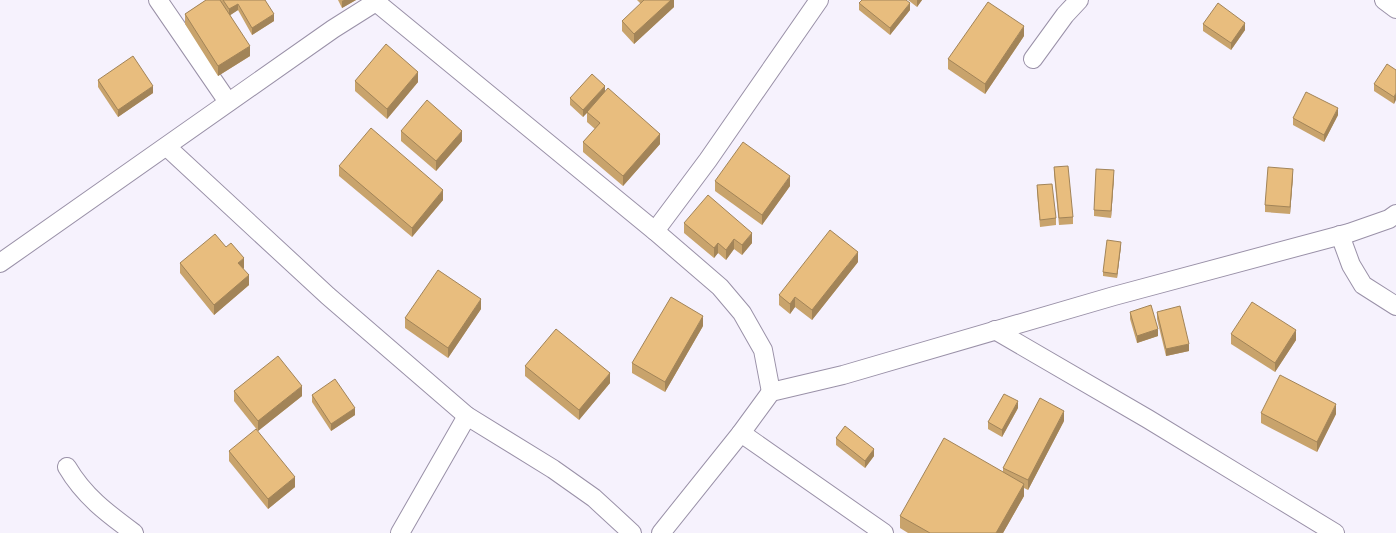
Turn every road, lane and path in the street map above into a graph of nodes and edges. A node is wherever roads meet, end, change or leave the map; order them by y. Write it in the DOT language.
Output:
graph roads {
  1 [pos="158,0"];
  2 [pos="819,0"];
  3 [pos="1079,0"];
  4 [pos="1384,0"];
  5 [pos="377,1"];
  6 [pos="1396,9"];
  7 [pos="1033,59"];
  8 [pos="228,102"];
  9 [pos="167,147"];
  10 [pos="1396,214"];
  11 [pos="656,232"];
  12 [pos="1340,236"];
  13 [pos="0,263"];
  14 [pos="1396,306"];
  15 [pos="995,330"];
  16 [pos="771,392"];
  17 [pos="467,416"];
  18 [pos="741,433"];
  19 [pos="67,467"];
  20 [pos="134,533"];
  21 [pos="400,533"];
  22 [pos="632,533"];
  23 [pos="661,533"];
  24 [pos="884,533"];
  25 [pos="1336,533"];
  1 -- 8 [label="street"];
  2 -- 11 [label="street"];
  3 -- 7 [label="street"];
  4 -- 6 [label="street"];
  5 -- 8 [label="street"];
  5 -- 11 [label="street"];
  8 -- 9 [label="street"];
  9 -- 13 [label="street"];
  9 -- 17 [label="street"];
  10 -- 12 [label="street"];
  11 -- 16 [label="street"];
  12 -- 14 [label="street"];
  12 -- 15 [label="street"];
  15 -- 16 [label="street"];
  15 -- 25 [label="street"];
  16 -- 18 [label="street"];
  17 -- 21 [label="street"];
  17 -- 22 [label="street"];
  18 -- 23 [label="street"];
  18 -- 24 [label="street"];
  19 -- 20 [label="street"];
}
